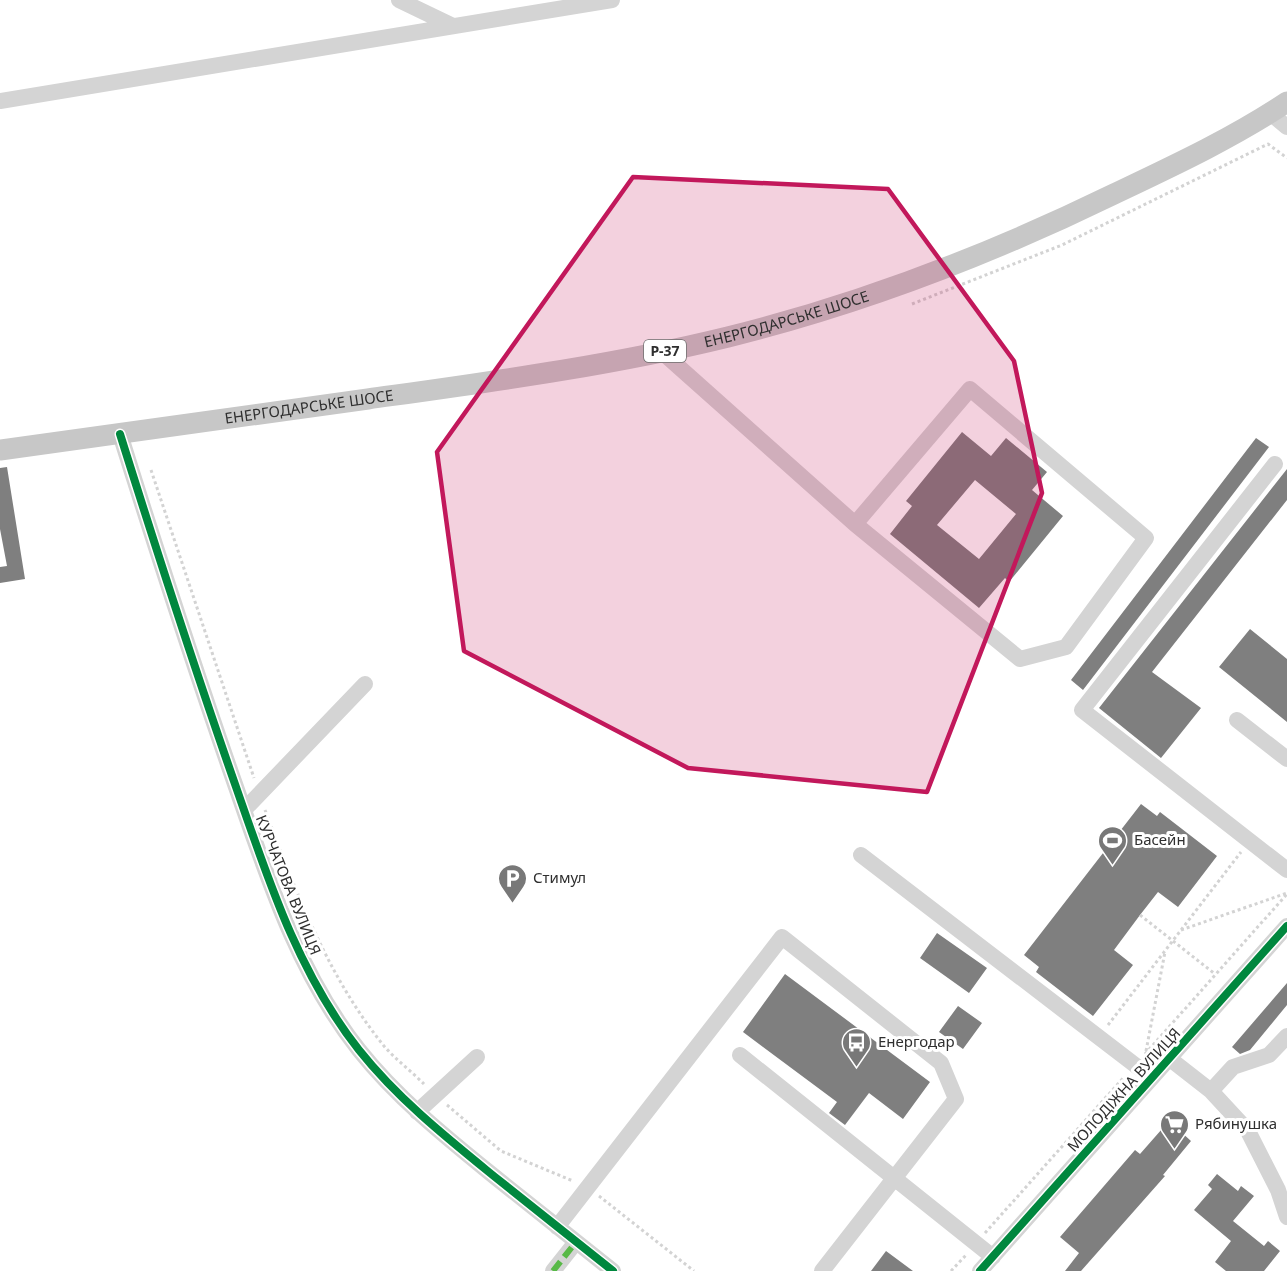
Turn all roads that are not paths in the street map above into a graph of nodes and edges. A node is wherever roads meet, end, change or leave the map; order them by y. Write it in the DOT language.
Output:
graph roads {
  1 [pos="399,0"];
  2 [pos="612,0"];
  3 [pos="453,26"];
  4 [pos="0,101"];
  5 [pos="1278,108"];
  6 [pos="1287,127"];
  7 [pos="662,352"];
  8 [pos="120,434"];
  9 [pos="0,450"];
  10 [pos="1275,464"];
  11 [pos="855,524"];
  12 [pos="365,684"];
  13 [pos="1237,720"];
  14 [pos="1287,759"];
  15 [pos="244,810"];
  16 [pos="861,855"];
  17 [pos="1287,870"];
  18 [pos="1287,926"];
  19 [pos="1287,1036"];
  20 [pos="740,1055"];
  21 [pos="477,1057"];
  22 [pos="1170,1059"];
  23 [pos="1152,1078"];
  24 [pos="1211,1091"];
  25 [pos="417,1112"];
  26 [pos="894,1179"];
  27 [pos="1287,1216"];
  28 [pos="557,1227"];
  29 [pos="576,1242"];
  30 [pos="993,1257"];
  31 [pos="553,1271"];
  32 [pos="613,1271"];
  33 [pos="822,1271"];
  34 [pos="980,1271"];
  1 -- 3 [label="street"];
  2 -- 3 [label="street"];
  3 -- 4 [label="street"];
  5 -- 6 [label="street"];
  5 -- 7 [label="main road, ЕНЕРГОДАРСЬКЕ ШОСЕ / Р-37"];
  7 -- 8 [label="main road, ЕНЕРГОДАРСЬКЕ ШОСЕ / Р-37"];
  7 -- 11 [label="street"];
  8 -- 9 [label="main road, ЕНЕРГОДАРСЬКЕ ШОСЕ / Р-37"];
  8 -- 15 [label="street, КУРЧАТОВА ВУЛИЦЯ"];
  10 -- 17 [label="street"];
  11 -- 11 [label="street"];
  12 -- 15 [label="street"];
  13 -- 14 [label="street"];
  15 -- 25 [label="street, КУРЧАТОВА ВУЛИЦЯ"];
  16 -- 23 [label="street"];
  18 -- 22 [label="street, МОЛОДІЖНА ВУЛИЦЯ"];
  19 -- 24 [label="street"];
  20 -- 26 [label="street"];
  21 -- 25 [label="street"];
  22 -- 23 [label="street, МОЛОДІЖНА ВУЛИЦЯ"];
  22 -- 24 [label="street"];
  23 -- 30 [label="street, МОЛОДІЖНА ВУЛИЦЯ"];
  24 -- 27 [label="street"];
  25 -- 28 [label="street, КУРЧАТОВА ВУЛИЦЯ"];
  26 -- 28 [label="street"];
  26 -- 30 [label="street"];
  26 -- 33 [label="street"];
  28 -- 29 [label="street, КУРЧАТОВА ВУЛИЦЯ"];
  29 -- 31 [label="street"];
  29 -- 32 [label="street, КУРЧАТОВА ВУЛИЦЯ"];
  30 -- 34 [label="street, МОЛОДІЖНА ВУЛИЦЯ"];
}
